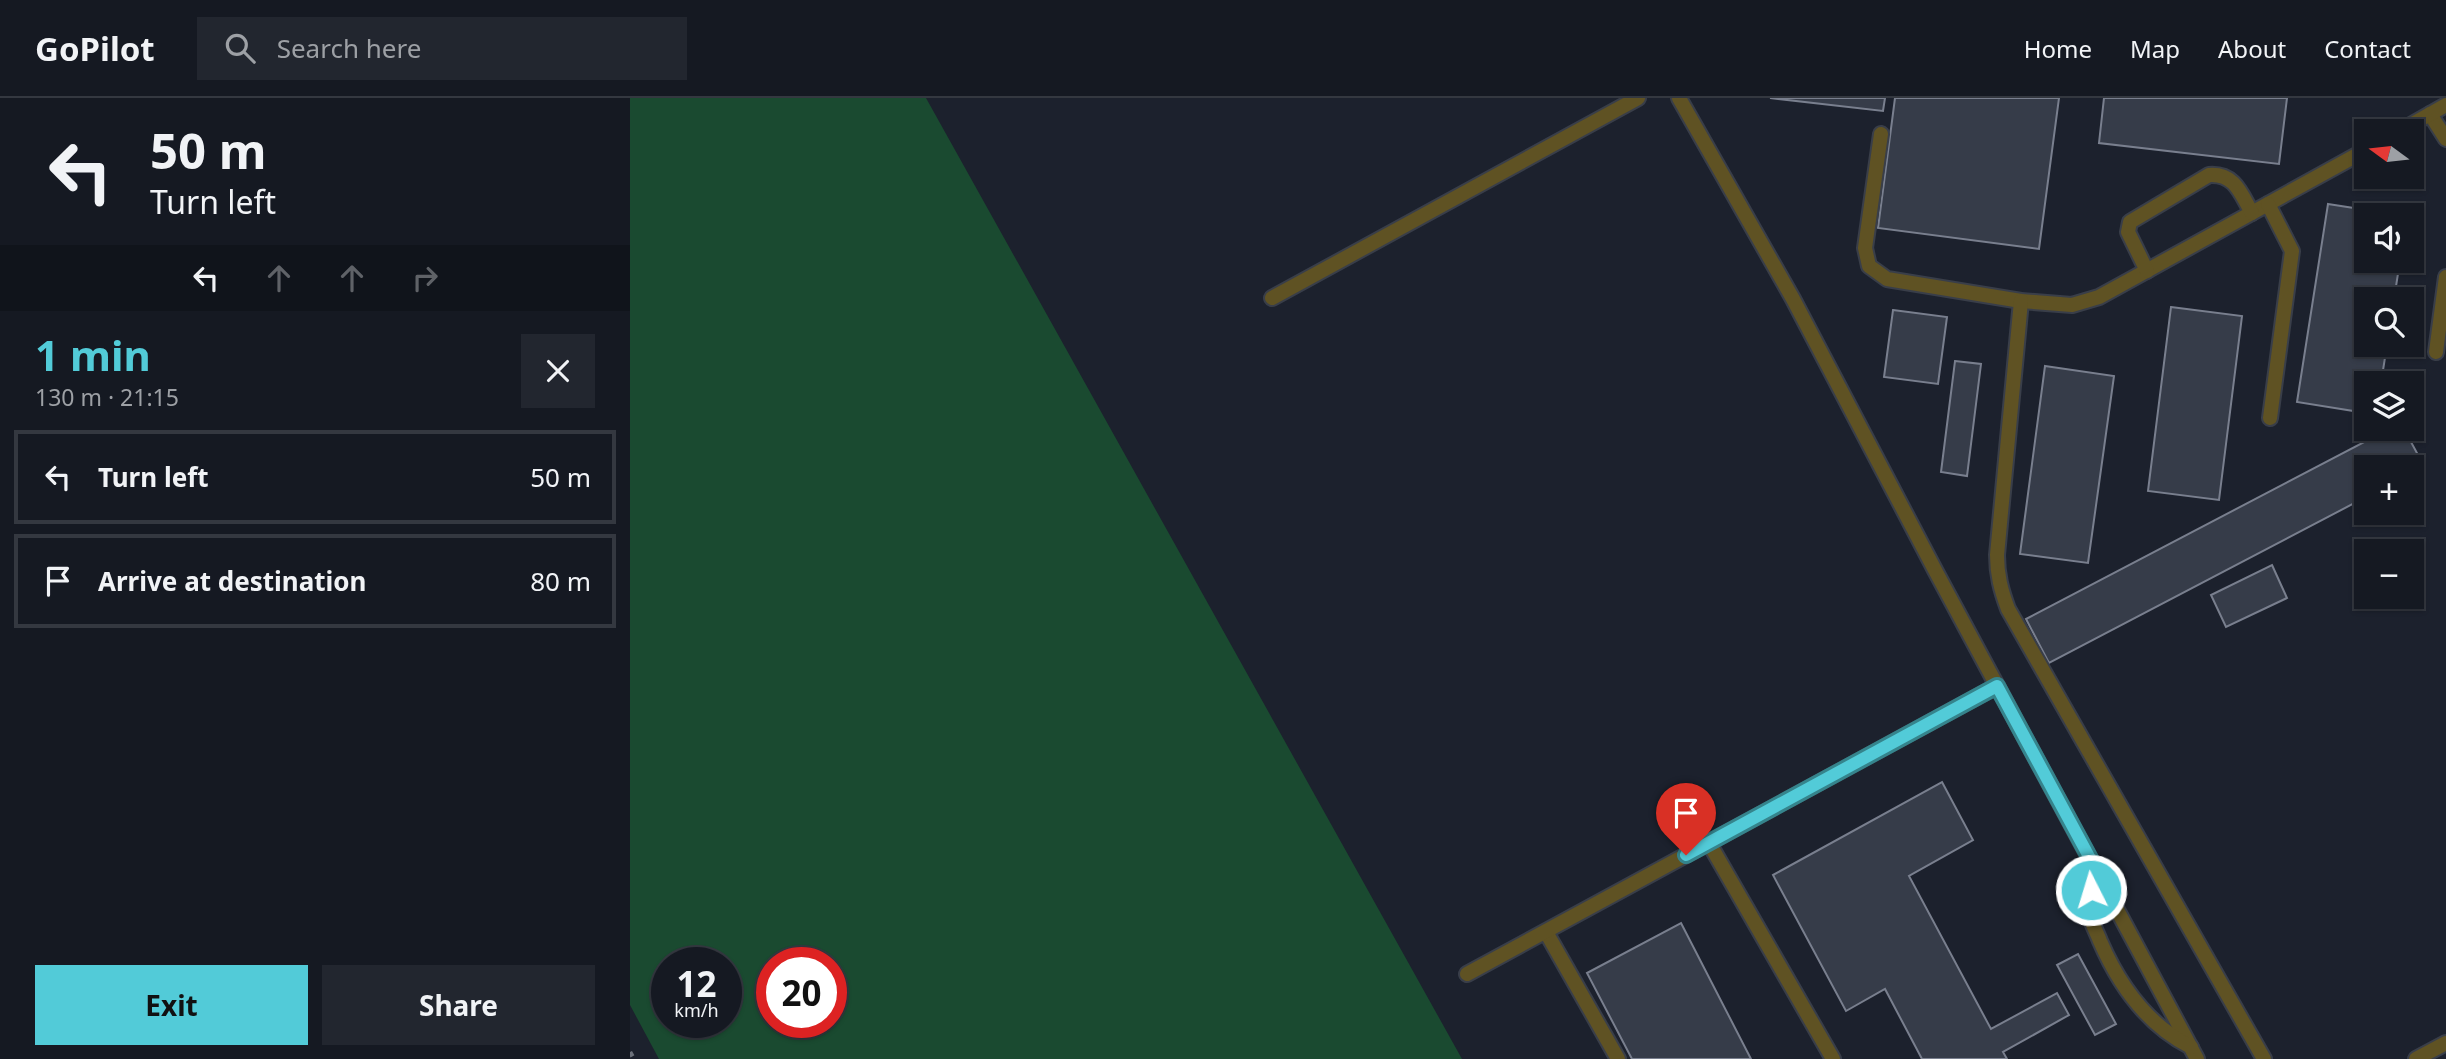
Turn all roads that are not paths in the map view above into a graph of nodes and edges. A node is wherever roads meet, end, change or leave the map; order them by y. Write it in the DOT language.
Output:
graph roads {
  1 [pos="1638,98"];
  2 [pos="1679,98"];
  3 [pos="2446,105"];
  4 [pos="2431,114"];
  5 [pos="2422,119"];
  6 [pos="1881,134"];
  7 [pos="2446,139"];
  8 [pos="2354,157"];
  9 [pos="2268,204"];
  10 [pos="2252,213"];
  11 [pos="2147,271"];
  12 [pos="2446,277"];
  13 [pos="1272,298"];
  14 [pos="2021,301"];
  15 [pos="2436,352"];
  16 [pos="2270,418"];
  17 [pos="1997,686"];
  18 [pos="1709,842"];
  19 [pos="2093,864"];
  20 [pos="1546,932"];
  21 [pos="1467,974"];
  22 [pos="2446,1043"];
  23 [pos="2194,1053"];
  24 [pos="1618,1059"];
  25 [pos="1833,1059"];
  26 [pos="2263,1059"];
  27 [pos="2416,1059"];
  1 -- 13 [label="lane"];
  2 -- 17 [label="lane"];
  3 -- 4 [label="lane"];
  4 -- 5 [label="lane"];
  4 -- 7 [label="lane"];
  6 -- 14 [label="lane"];
  8 -- 9 [label="lane"];
  9 -- 10 [label="lane"];
  9 -- 16 [label="lane"];
  10 -- 11 [label="lane"];
  10 -- 11 [label="lane"];
  11 -- 14 [label="lane"];
  12 -- 15 [label="lane"];
  14 -- 26 [label="lane"];
  17 -- 18 [label="lane"];
  17 -- 19 [label="lane"];
  18 -- 20 [label="lane"];
  18 -- 25 [label="lane"];
  19 -- 23 [label="lane"];
  19 -- 23 [label="lane"];
  20 -- 21 [label="lane"];
  20 -- 24 [label="lane"];
  22 -- 27 [label="lane"];
}
